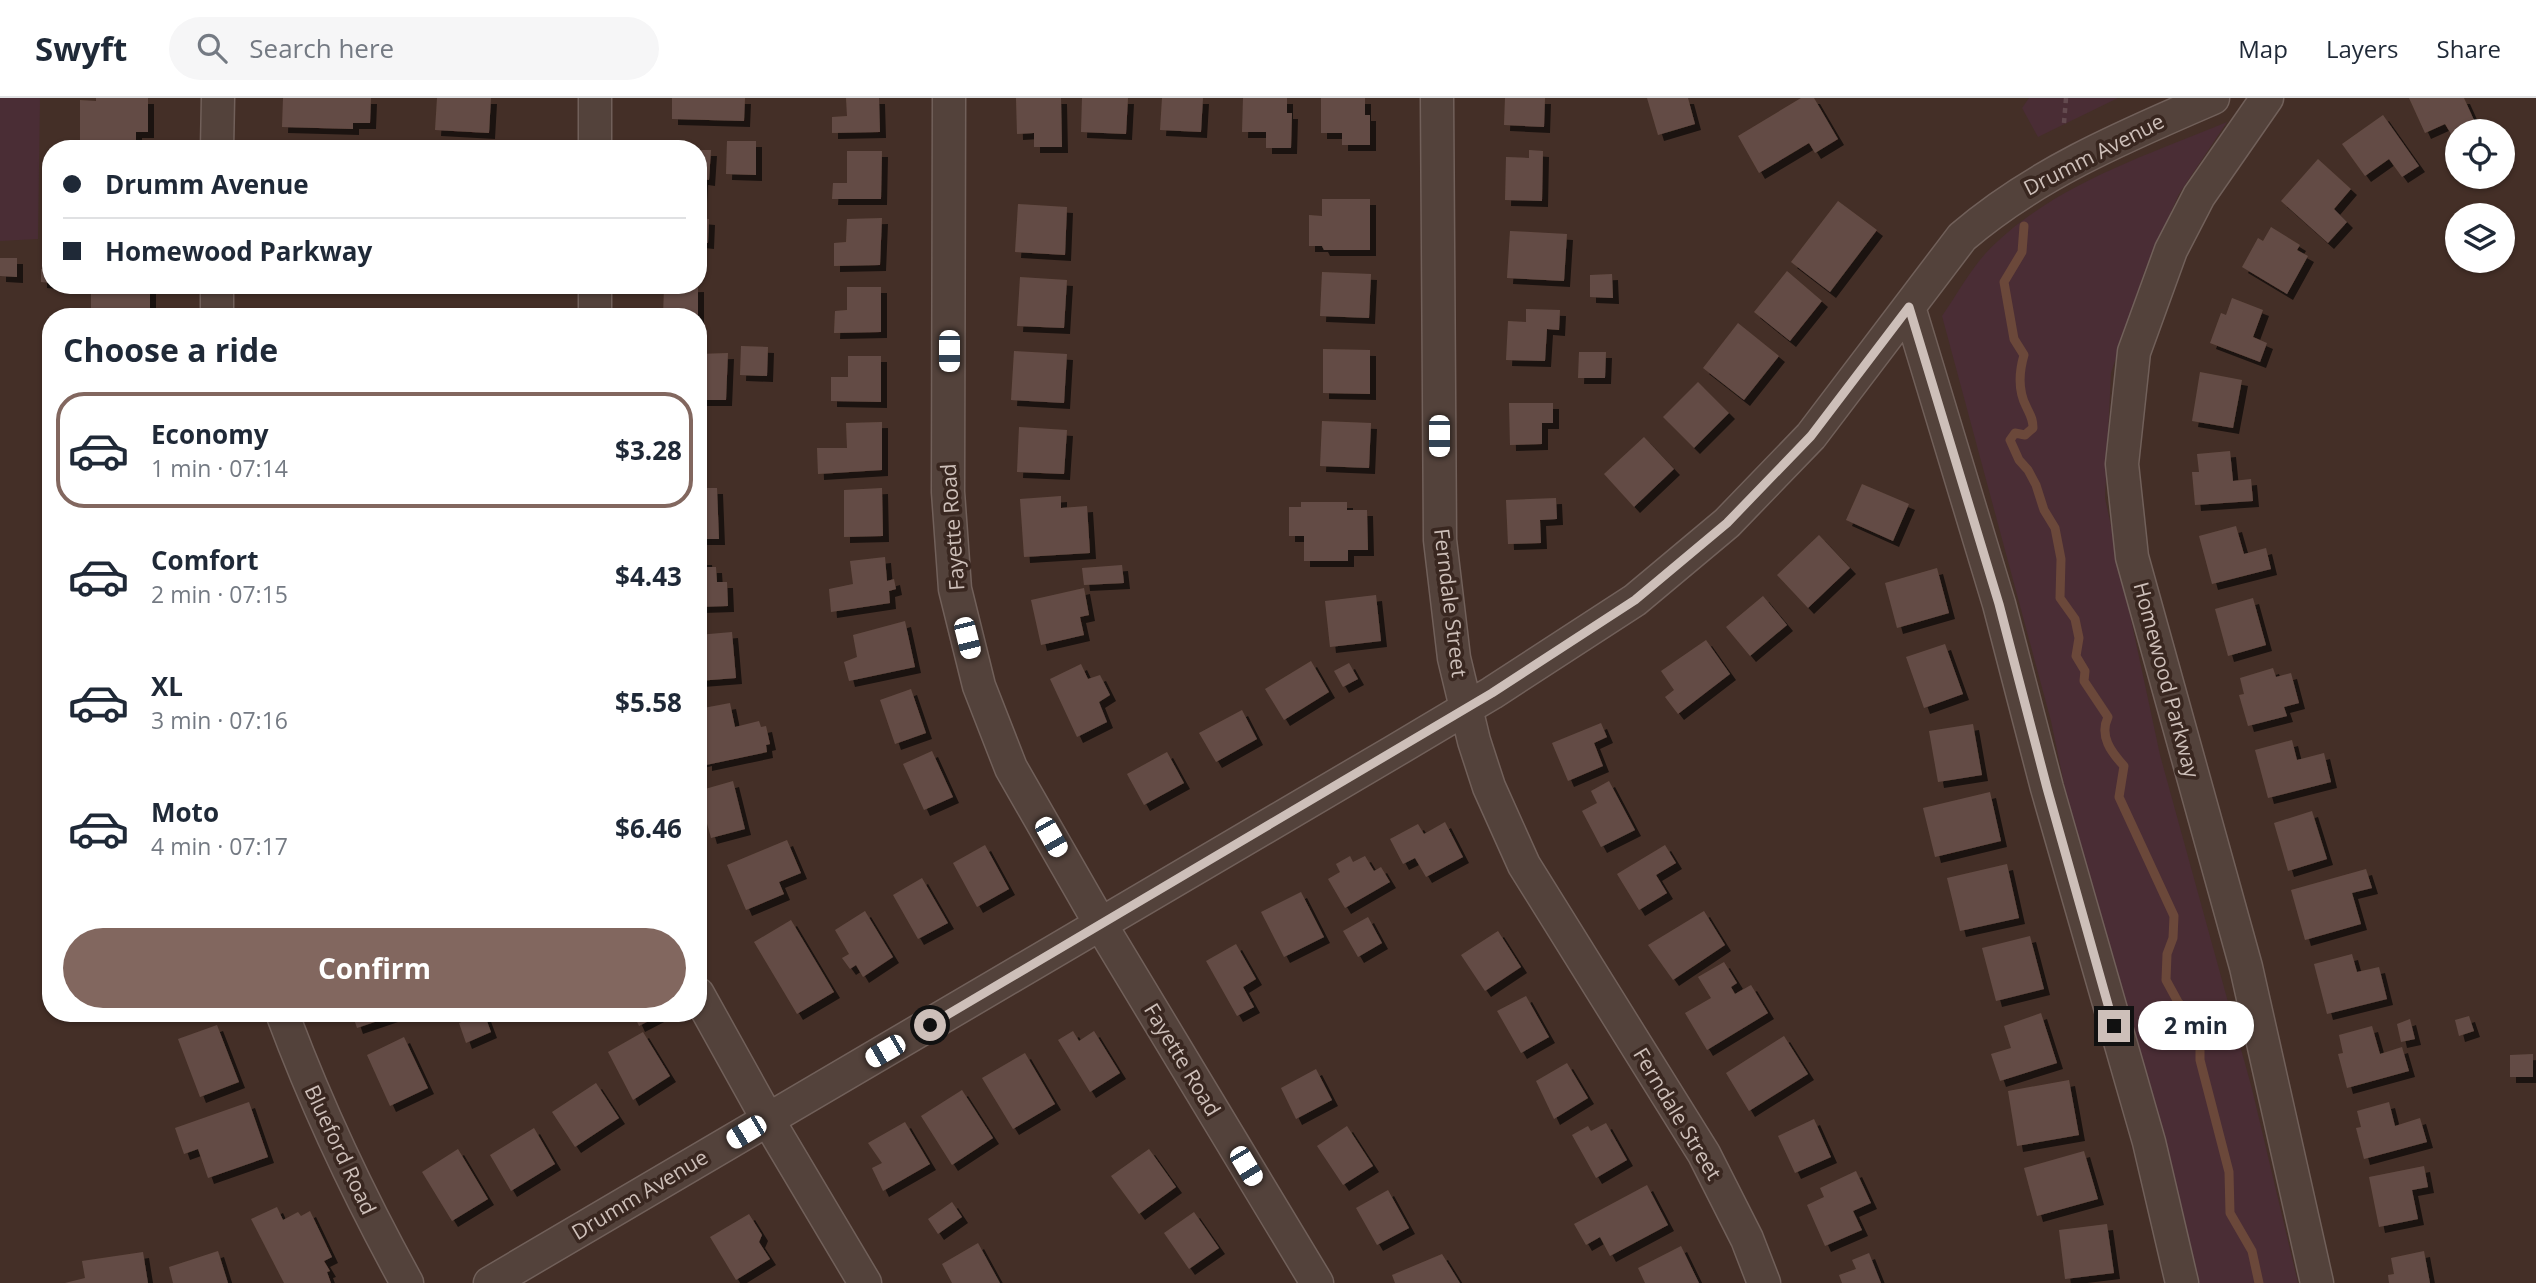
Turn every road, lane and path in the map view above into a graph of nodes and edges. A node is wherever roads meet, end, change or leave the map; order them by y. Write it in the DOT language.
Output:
graph roads {
  1 [pos="218,98"];
  2 [pos="595,98"];
  3 [pos="949,98"];
  4 [pos="1437,98"];
  5 [pos="2066,98"];
  6 [pos="2213,98"];
  7 [pos="2267,98"];
  8 [pos="2064,123"];
  9 [pos="217,140"];
  10 [pos="595,140"];
  11 [pos="1909,307"];
  12 [pos="1466,708"];
  13 [pos="1101,925"];
  14 [pos="707,1010"];
  15 [pos="285,1022"];
  16 [pos="768,1120"];
  17 [pos="407,1283"];
  18 [pos="490,1283"];
  19 [pos="866,1283"];
  20 [pos="1317,1283"];
  21 [pos="1764,1283"];
  22 [pos="2182,1283"];
  23 [pos="2317,1283"];
  1 -- 9 [label="street"];
  2 -- 10 [label="street"];
  3 -- 13 [label="street, Fayette Road"];
  4 -- 12 [label="street, Ferndale Street"];
  5 -- 8 [label="path"];
  6 -- 11 [label="street, Drumm Avenue"];
  7 -- 23 [label="street, Homewood Parkway"];
  11 -- 12 [label="street, Drumm Avenue"];
  11 -- 22 [label="street"];
  12 -- 13 [label="street, Drumm Avenue"];
  12 -- 21 [label="street, Ferndale Street"];
  13 -- 16 [label="street, Drumm Avenue"];
  13 -- 20 [label="street, Fayette Road"];
  14 -- 16 [label="street"];
  15 -- 17 [label="street, Blueford Road"];
  16 -- 18 [label="street, Drumm Avenue"];
  16 -- 19 [label="street"];
}
